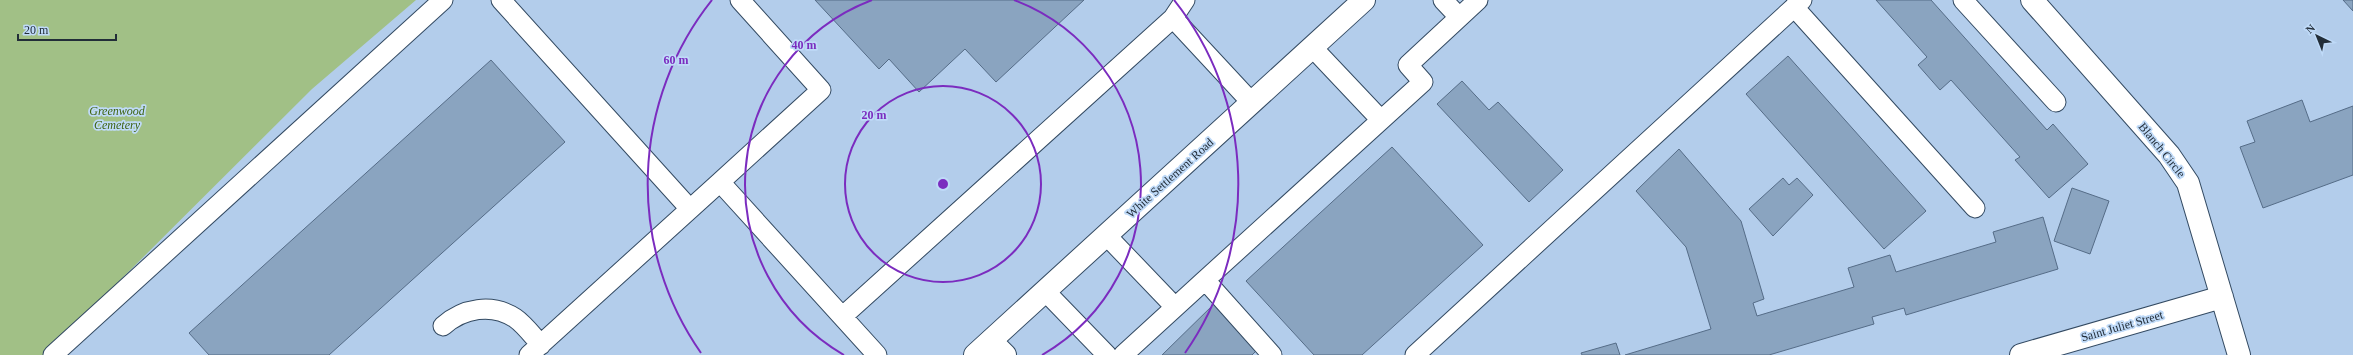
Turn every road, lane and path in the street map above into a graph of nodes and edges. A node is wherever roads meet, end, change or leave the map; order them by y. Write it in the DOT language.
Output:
graph roads {
  1 [pos="443,0"];
  2 [pos="501,0"];
  3 [pos="740,0"];
  4 [pos="1185,0"];
  5 [pos="1364,0"];
  6 [pos="1443,0"];
  7 [pos="1478,0"];
  8 [pos="1963,0"];
  9 [pos="2032,0"];
  10 [pos="1798,3"];
  11 [pos="1459,17"];
  12 [pos="1173,18"];
  13 [pos="1312,47"];
  14 [pos="2056,102"];
  15 [pos="1252,103"];
  16 [pos="1381,120"];
  17 [pos="720,182"];
  18 [pos="1975,208"];
  19 [pos="690,209"];
  20 [pos="1106,235"];
  21 [pos="1205,280"];
  22 [pos="1045,291"];
  23 [pos="2222,297"];
  24 [pos="1176,306"];
  25 [pos="843,316"];
  26 [pos="443,326"];
  27 [pos="535,350"];
  28 [pos="990,350"];
  29 [pos="53,355"];
  30 [pos="877,355"];
  31 [pos="1108,355"];
  32 [pos="1123,355"];
  33 [pos="1272,355"];
  34 [pos="1415,355"];
  35 [pos="2021,355"];
  36 [pos="2239,355"];
  1 -- 29 [label="lane"];
  2 -- 19 [label="lane"];
  3 -- 17 [label="lane"];
  4 -- 12 [label="lane"];
  5 -- 13 [label="street, White Settlement Road"];
  6 -- 11 [label="lane"];
  7 -- 11 [label="lane"];
  8 -- 14 [label="lane"];
  9 -- 23 [label="street, Blanch Circle"];
  10 -- 18 [label="lane"];
  10 -- 34 [label="lane"];
  11 -- 16 [label="lane"];
  12 -- 15 [label="lane"];
  12 -- 25 [label="lane"];
  13 -- 15 [label="street, White Settlement Road"];
  13 -- 16 [label="lane"];
  15 -- 20 [label="street, White Settlement Road"];
  16 -- 21 [label="lane"];
  17 -- 19 [label="lane"];
  17 -- 25 [label="lane"];
  19 -- 27 [label="lane"];
  20 -- 22 [label="street, White Settlement Road"];
  20 -- 24 [label="lane"];
  21 -- 24 [label="lane"];
  21 -- 33 [label="lane"];
  22 -- 28 [label="street, White Settlement Road"];
  22 -- 31 [label="lane"];
  23 -- 35 [label="street, Saint Juliet Street"];
  23 -- 36 [label="street, Blanch Circle"];
  24 -- 32 [label="lane"];
  25 -- 30 [label="lane"];
  26 -- 27 [label="lane"];
}
